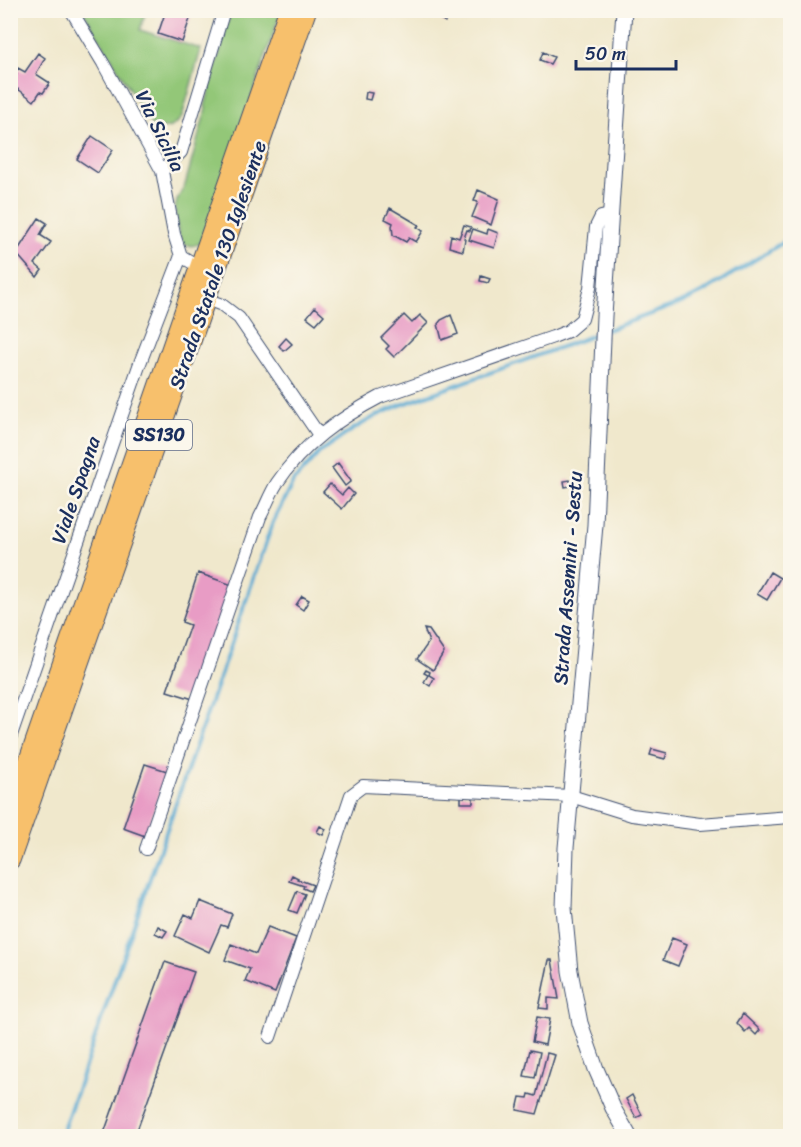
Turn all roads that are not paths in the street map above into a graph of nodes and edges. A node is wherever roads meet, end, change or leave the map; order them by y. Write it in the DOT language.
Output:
graph roads {
  1 [pos="71,10"];
  2 [pos="224,10"];
  3 [pos="289,10"];
  4 [pos="306,10"];
  5 [pos="624,10"];
  6 [pos="162,171"];
  7 [pos="610,215"];
  8 [pos="181,256"];
  9 [pos="201,268"];
  10 [pos="206,299"];
  11 [pos="319,435"];
  12 [pos="10,738"];
  13 [pos="571,796"];
  14 [pos="10,816"];
  15 [pos="790,817"];
  16 [pos="146,849"];
  17 [pos="10,859"];
  18 [pos="270,1037"];
  19 [pos="629,1137"];
  1 -- 6 [label="street, Via Sicilia"];
  2 -- 6 [label="street"];
  3 -- 9 [label="main road, Strada Statale 130 Iglesiente / SS130"];
  4 -- 10 [label="main road, Strada Statale 130 Iglesiente / SS130"];
  5 -- 7 [label="street, Strada Assemini - Sestu"];
  6 -- 8 [label="street, Via Sicilia"];
  7 -- 11 [label="street"];
  7 -- 13 [label="street, Strada Assemini - Sestu"];
  8 -- 9 [label="street"];
  8 -- 12 [label="street, Viale Spagna"];
  9 -- 14 [label="main road, Strada Statale 130 Iglesiente / SS130"];
  10 -- 11 [label="street"];
  10 -- 17 [label="main road, Strada Statale 130 Iglesiente / SS130"];
  11 -- 16 [label="street"];
  13 -- 15 [label="street"];
  13 -- 18 [label="street"];
  13 -- 19 [label="street, Strada Assemini - Sestu"];
}
